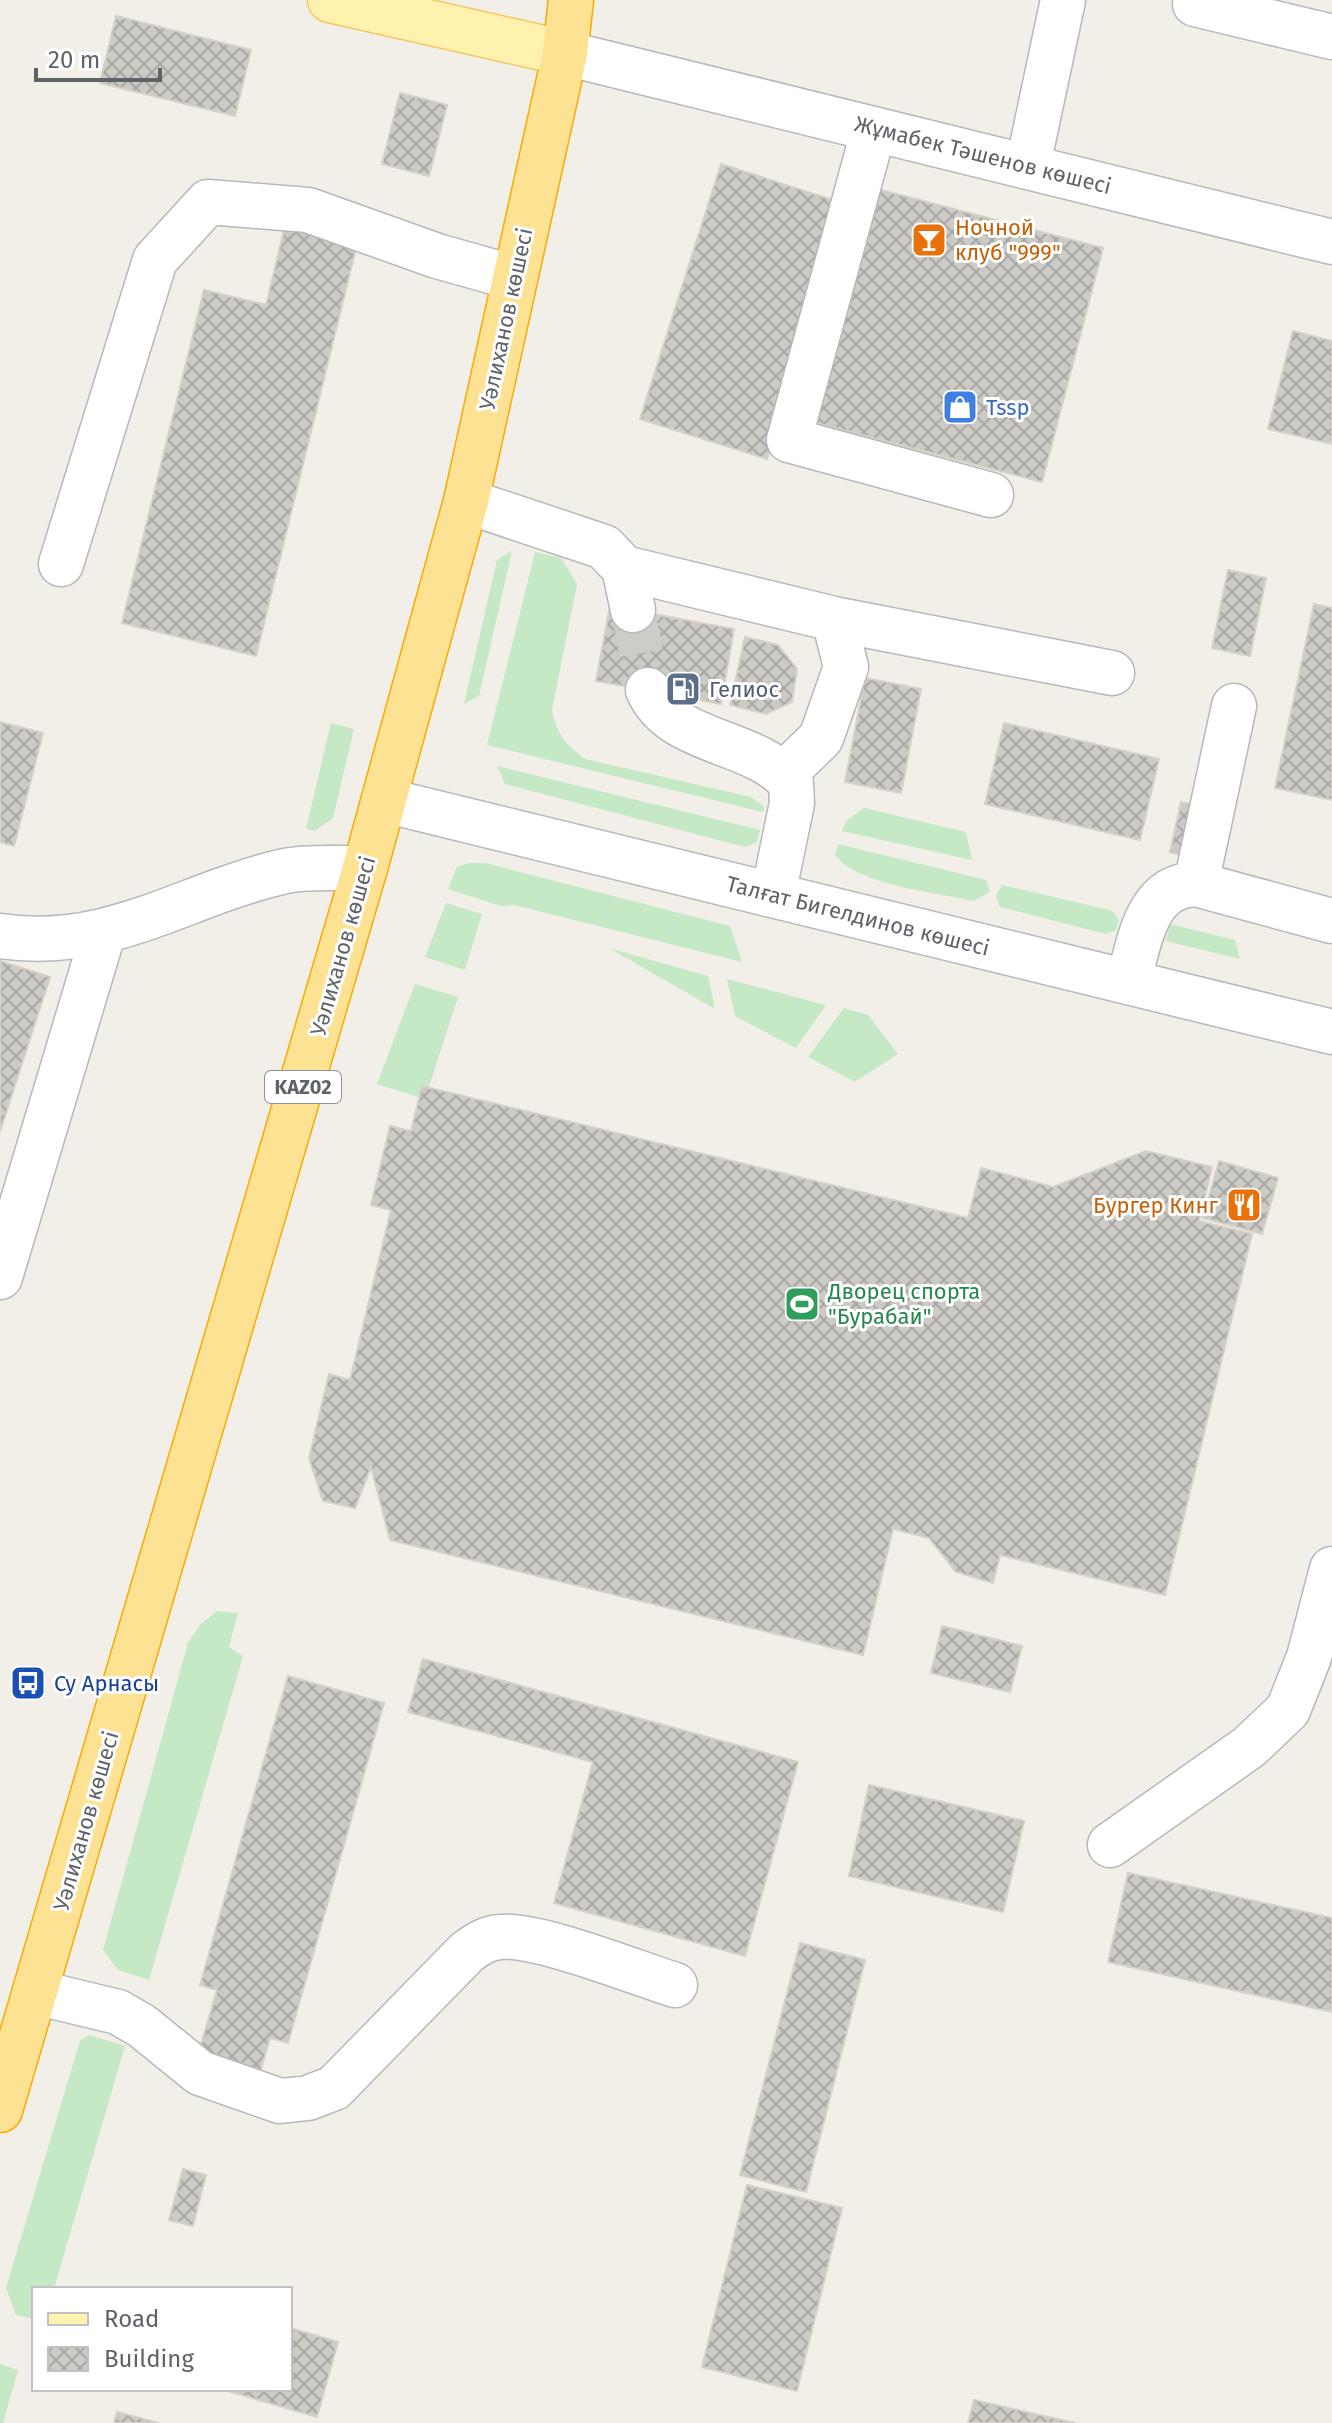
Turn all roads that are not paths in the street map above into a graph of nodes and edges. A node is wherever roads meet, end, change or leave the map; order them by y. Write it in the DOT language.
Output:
graph roads {
  1 [pos="330,0"];
  2 [pos="571,0"];
  3 [pos="587,0"];
  4 [pos="1063,0"];
  5 [pos="1195,4"];
  6 [pos="1332,37"];
  7 [pos="565,53"];
  8 [pos="874,129"];
  9 [pos="1028,165"];
  10 [pos="1332,242"];
  11 [pos="515,278"];
  12 [pos="991,495"];
  13 [pos="466,501"];
  14 [pos="61,564"];
  15 [pos="624,568"];
  16 [pos="633,610"];
  17 [pos="834,619"];
  18 [pos="1112,673"];
  19 [pos="648,690"];
  20 [pos="1234,706"];
  21 [pos="784,774"];
  22 [pos="384,800"];
  23 [pos="365,868"];
  24 [pos="1196,884"];
  25 [pos="773,895"];
  26 [pos="1332,921"];
  27 [pos="103,934"];
  28 [pos="0,936"];
  29 [pos="1128,982"];
  30 [pos="1332,1032"];
  31 [pos="0,1277"];
  32 [pos="1332,1569"];
  33 [pos="1110,1845"];
  34 [pos="675,1985"];
  35 [pos="35,1992"];
  36 [pos="0,2110"];
  1 -- 7 [label="main road"];
  2 -- 7 [label="highway, Уәлиханов көшесі / KАZ02"];
  3 -- 7 [label="highway, KАZ02"];
  4 -- 9 [label="street"];
  5 -- 6 [label="street"];
  7 -- 8 [label="street, Жұмабек Тәшенов көшесі"];
  7 -- 11 [label="highway, Уәлиханов көшесі / KАZ02"];
  8 -- 9 [label="street, Жұмабек Тәшенов көшесі"];
  8 -- 12 [label="street"];
  9 -- 10 [label="street, Жұмабек Тәшенов көшесі"];
  11 -- 13 [label="highway, Уәлиханов көшесі / KАZ02"];
  11 -- 14 [label="street"];
  13 -- 15 [label="street"];
  13 -- 22 [label="highway, Уәлиханов көшесі / KАZ02"];
  15 -- 16 [label="street"];
  15 -- 17 [label="street"];
  17 -- 18 [label="street"];
  17 -- 21 [label="street"];
  19 -- 21 [label="street"];
  20 -- 24 [label="street"];
  21 -- 25 [label="street"];
  22 -- 23 [label="highway, Уәлиханов көшесі / KАZ02"];
  22 -- 25 [label="street, Талғат Бигелдинов көшесі"];
  23 -- 27 [label="street"];
  23 -- 35 [label="highway, Уәлиханов көшесі / KАZ02"];
  24 -- 26 [label="street"];
  24 -- 29 [label="street"];
  25 -- 29 [label="street, Талғат Бигелдинов көшесі"];
  27 -- 28 [label="street"];
  27 -- 31 [label="street"];
  29 -- 30 [label="street, Талғат Бигелдинов көшесі"];
  32 -- 33 [label="street"];
  34 -- 35 [label="street"];
  35 -- 36 [label="highway, Уәлиханов көшесі / KАZ02"];
}
